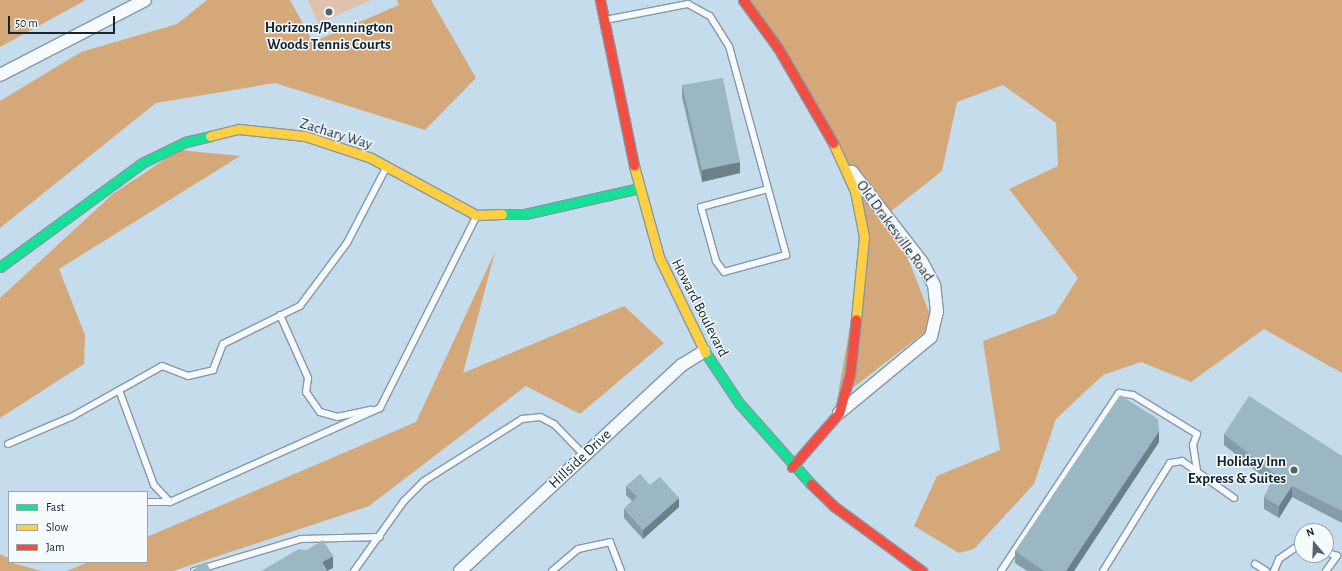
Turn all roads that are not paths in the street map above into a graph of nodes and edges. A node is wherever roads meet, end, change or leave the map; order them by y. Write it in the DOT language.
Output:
graph roads {
  1 [pos="145,0"];
  2 [pos="600,0"];
  3 [pos="743,0"];
  4 [pos="604,20"];
  5 [pos="0,75"];
  6 [pos="839,154"];
  7 [pos="386,166"];
  8 [pos="639,188"];
  9 [pos="768,189"];
  10 [pos="476,216"];
  11 [pos="0,267"];
  12 [pos="280,315"];
  13 [pos="704,351"];
  14 [pos="119,390"];
  15 [pos="380,408"];
  16 [pos="839,413"];
  17 [pos="8,444"];
  18 [pos="584,455"];
  19 [pos="792,467"];
  20 [pos="1197,470"];
  21 [pos="1234,498"];
  22 [pos="148,502"];
  23 [pos="170,502"];
  24 [pos="380,537"];
  25 [pos="1294,549"];
  26 [pos="1340,557"];
  27 [pos="1255,564"];
  28 [pos="194,571"];
  29 [pos="354,571"];
  30 [pos="460,571"];
  31 [pos="552,571"];
  32 [pos="621,571"];
  33 [pos="922,571"];
  34 [pos="1000,571"];
  35 [pos="1103,571"];
  36 [pos="1266,571"];
  37 [pos="1274,571"];
  38 [pos="1326,571"];
  1 -- 5 [label="street"];
  2 -- 4 [label="street, Howard Boulevard"];
  3 -- 6 [label="street, Old Drakesville Road"];
  4 -- 8 [label="street, Howard Boulevard"];
  4 -- 9 [label="lane"];
  6 -- 16 [label="street, Old Drakesville Road"];
  6 -- 16 [label="street, Old Drakesville Road"];
  7 -- 10 [label="street, Zachary Way"];
  7 -- 11 [label="street, Zachary Way"];
  7 -- 12 [label="lane"];
  8 -- 10 [label="street"];
  8 -- 13 [label="street, Howard Boulevard"];
  9 -- 9 [label="lane"];
  10 -- 15 [label="lane"];
  12 -- 14 [label="lane"];
  12 -- 15 [label="lane"];
  13 -- 18 [label="street, Hillside Drive"];
  13 -- 19 [label="street, Howard Boulevard"];
  14 -- 17 [label="lane"];
  14 -- 23 [label="lane"];
  15 -- 23 [label="lane"];
  16 -- 19 [label="street, Old Drakesville Road"];
  18 -- 24 [label="lane"];
  18 -- 30 [label="street, Hillside Drive"];
  19 -- 33 [label="street, Howard Boulevard"];
  20 -- 21 [label="lane"];
  20 -- 34 [label="lane"];
  20 -- 35 [label="lane"];
  22 -- 23 [label="lane"];
  24 -- 28 [label="lane"];
  24 -- 29 [label="lane"];
  25 -- 37 [label="lane"];
  26 -- 38 [label="lane"];
  27 -- 36 [label="lane"];
  31 -- 32 [label="lane"];
}
